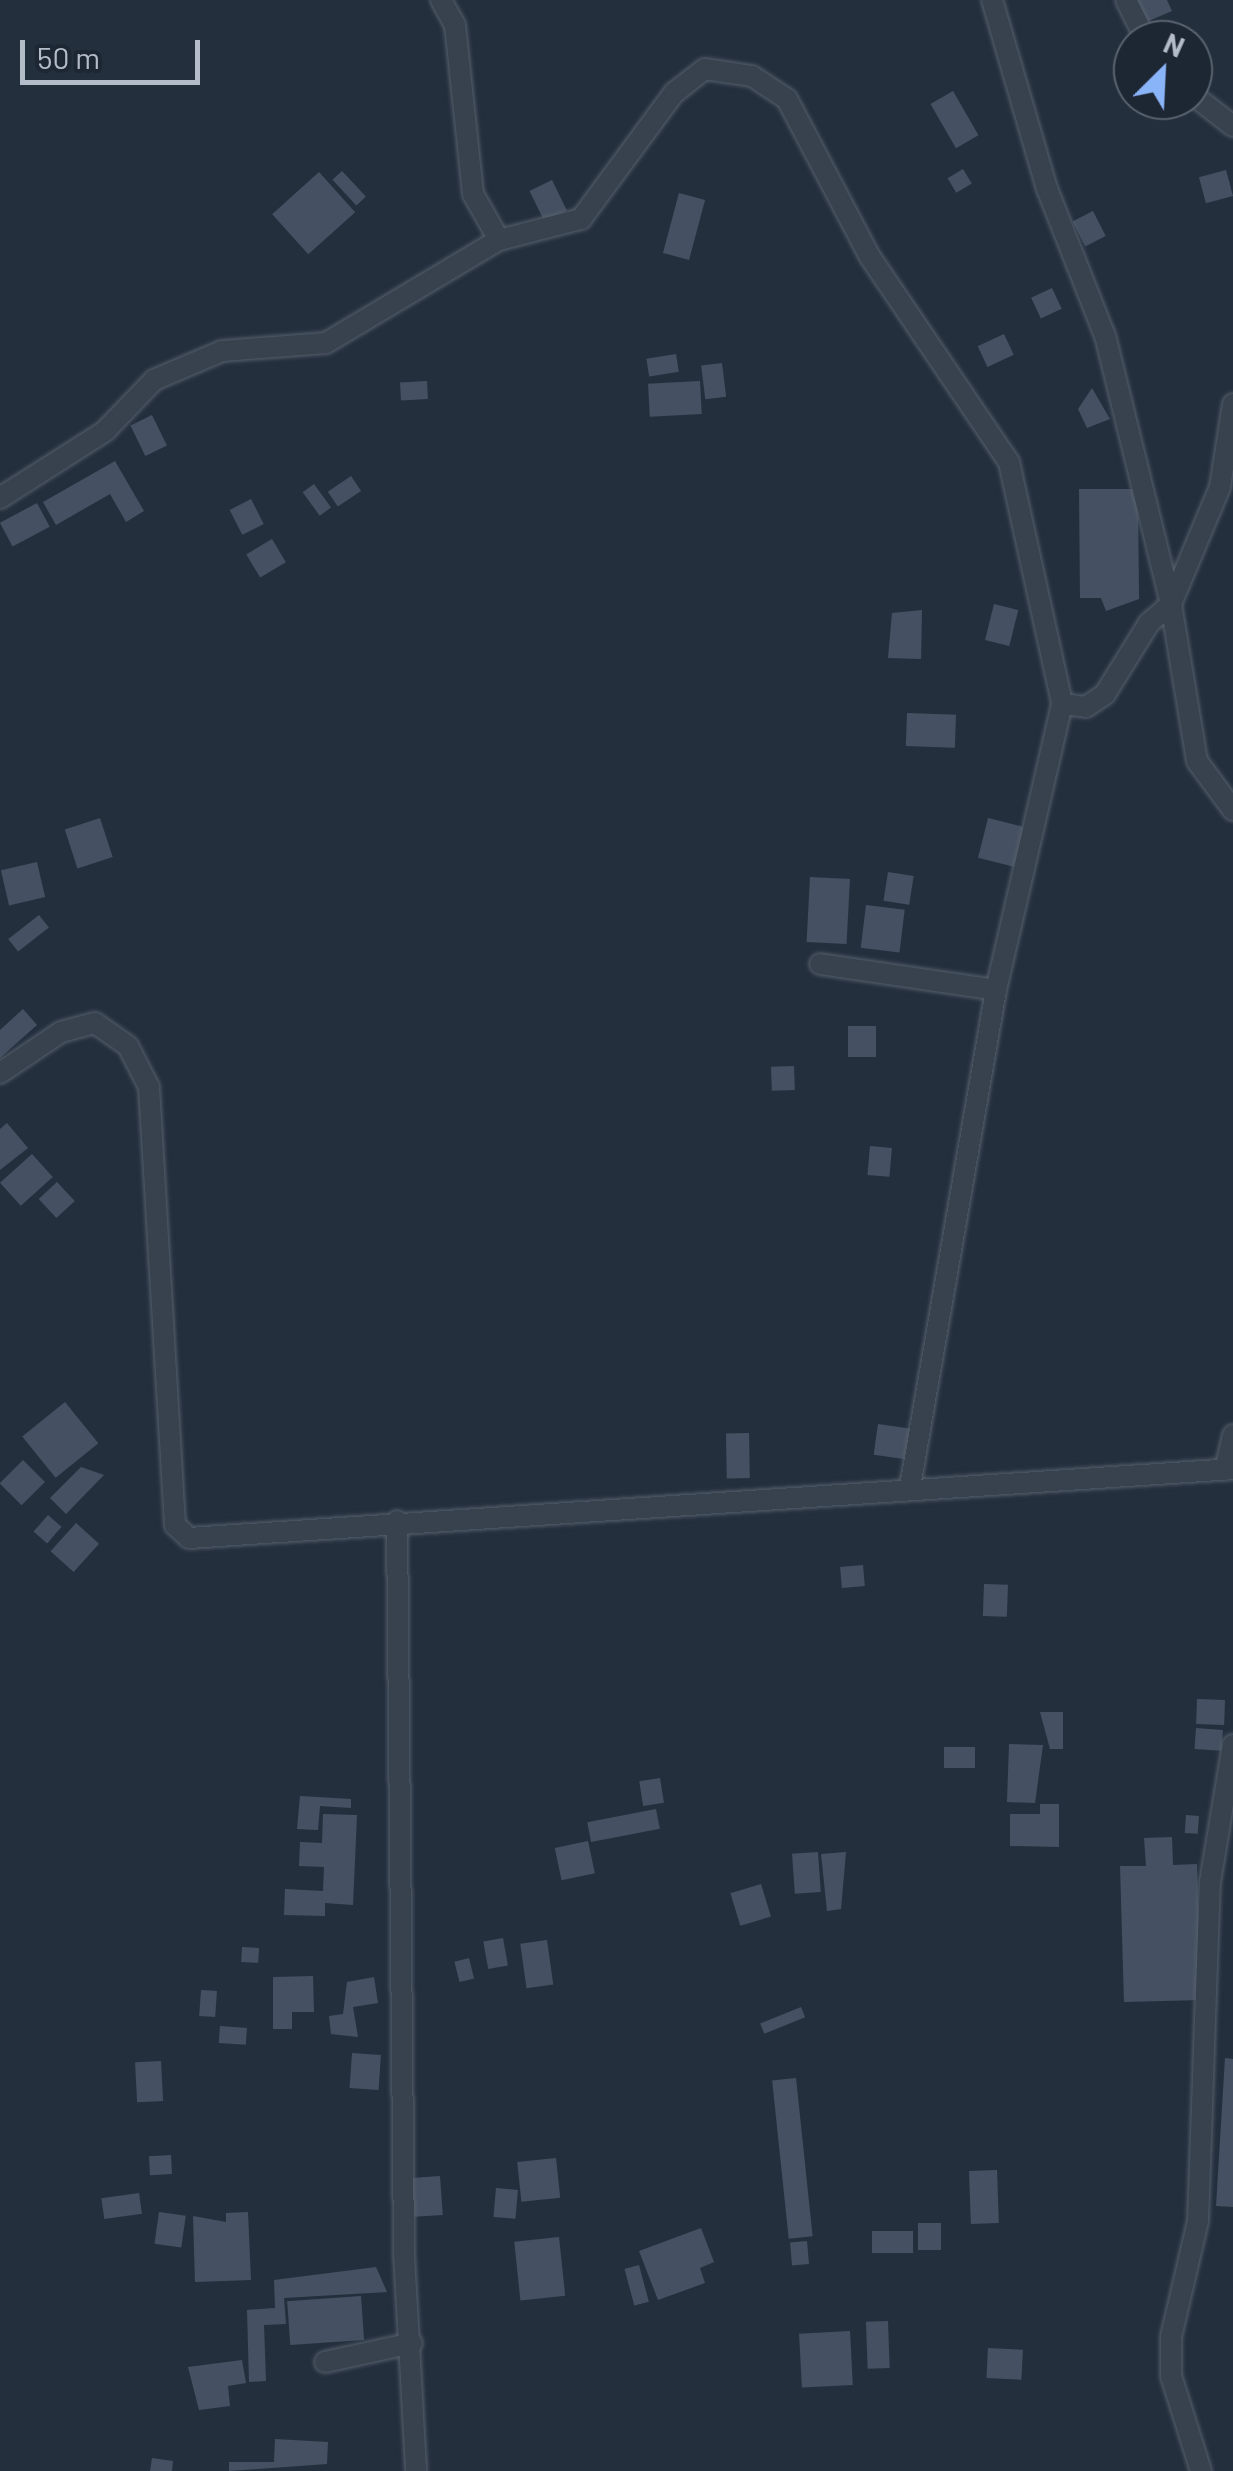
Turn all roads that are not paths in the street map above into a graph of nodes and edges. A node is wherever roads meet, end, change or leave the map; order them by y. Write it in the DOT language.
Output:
graph roads {
  1 [pos="441,0"];
  2 [pos="992,0"];
  3 [pos="1213,110"];
  4 [pos="1233,126"];
  5 [pos="499,240"];
  6 [pos="1233,404"];
  7 [pos="0,498"];
  8 [pos="1171,604"];
  9 [pos="1062,704"];
  10 [pos="1233,810"];
  11 [pos="820,964"];
  12 [pos="996,990"];
  13 [pos="0,1073"];
  14 [pos="1233,1435"];
  15 [pos="1229,1470"];
  16 [pos="910,1487"];
  17 [pos="397,1521"];
  18 [pos="1233,1744"];
  19 [pos="412,2343"];
  20 [pos="326,2362"];
  21 [pos="416,2471"];
  22 [pos="1202,2471"];
  1 -- 5 [label="street"];
  2 -- 8 [label="street"];
  3 -- 4 [label="street"];
  5 -- 7 [label="street"];
  5 -- 9 [label="street"];
  6 -- 8 [label="street"];
  8 -- 9 [label="street"];
  8 -- 10 [label="street"];
  9 -- 12 [label="street"];
  11 -- 12 [label="street"];
  12 -- 16 [label="street"];
  13 -- 17 [label="street"];
  14 -- 15 [label="street"];
  15 -- 16 [label="street"];
  16 -- 17 [label="street"];
  17 -- 19 [label="street"];
  18 -- 22 [label="street"];
  19 -- 20 [label="street"];
  19 -- 21 [label="street"];
}
